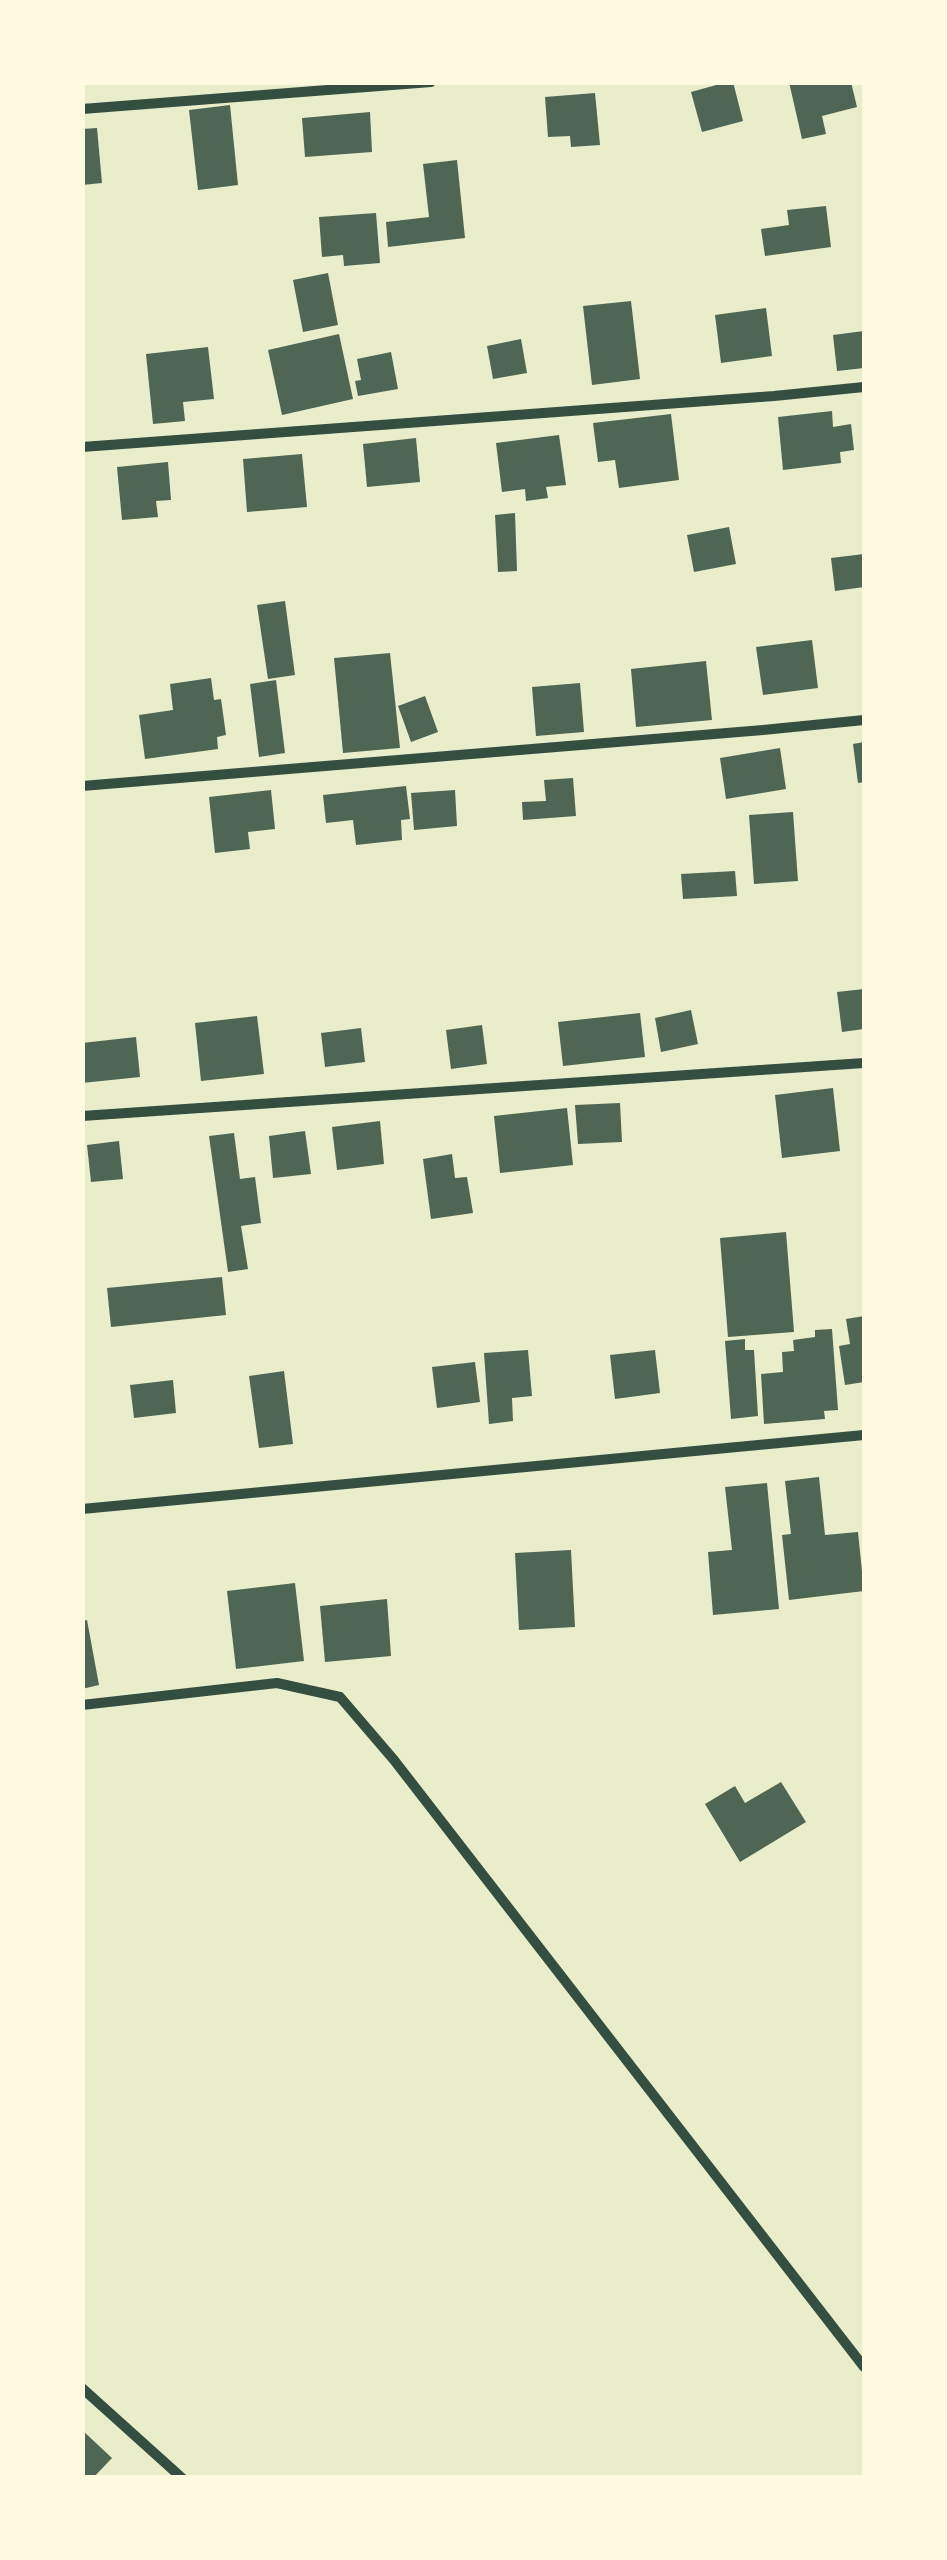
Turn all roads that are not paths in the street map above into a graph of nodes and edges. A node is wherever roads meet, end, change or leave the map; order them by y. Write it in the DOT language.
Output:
graph roads {
  1 [pos="431,82"];
  2 [pos="82,108"];
  3 [pos="864,387"];
  4 [pos="82,446"];
  5 [pos="864,720"];
  6 [pos="82,786"];
  7 [pos="864,1063"];
  8 [pos="82,1116"];
  9 [pos="864,1435"];
  10 [pos="82,1509"];
  11 [pos="82,1705"];
  12 [pos="864,2367"];
  13 [pos="82,2388"];
  14 [pos="182,2478"];
  1 -- 2 [label="street"];
  3 -- 4 [label="street"];
  5 -- 6 [label="street"];
  7 -- 8 [label="street"];
  9 -- 10 [label="street"];
  11 -- 12 [label="street"];
  13 -- 14 [label="street"];
}
